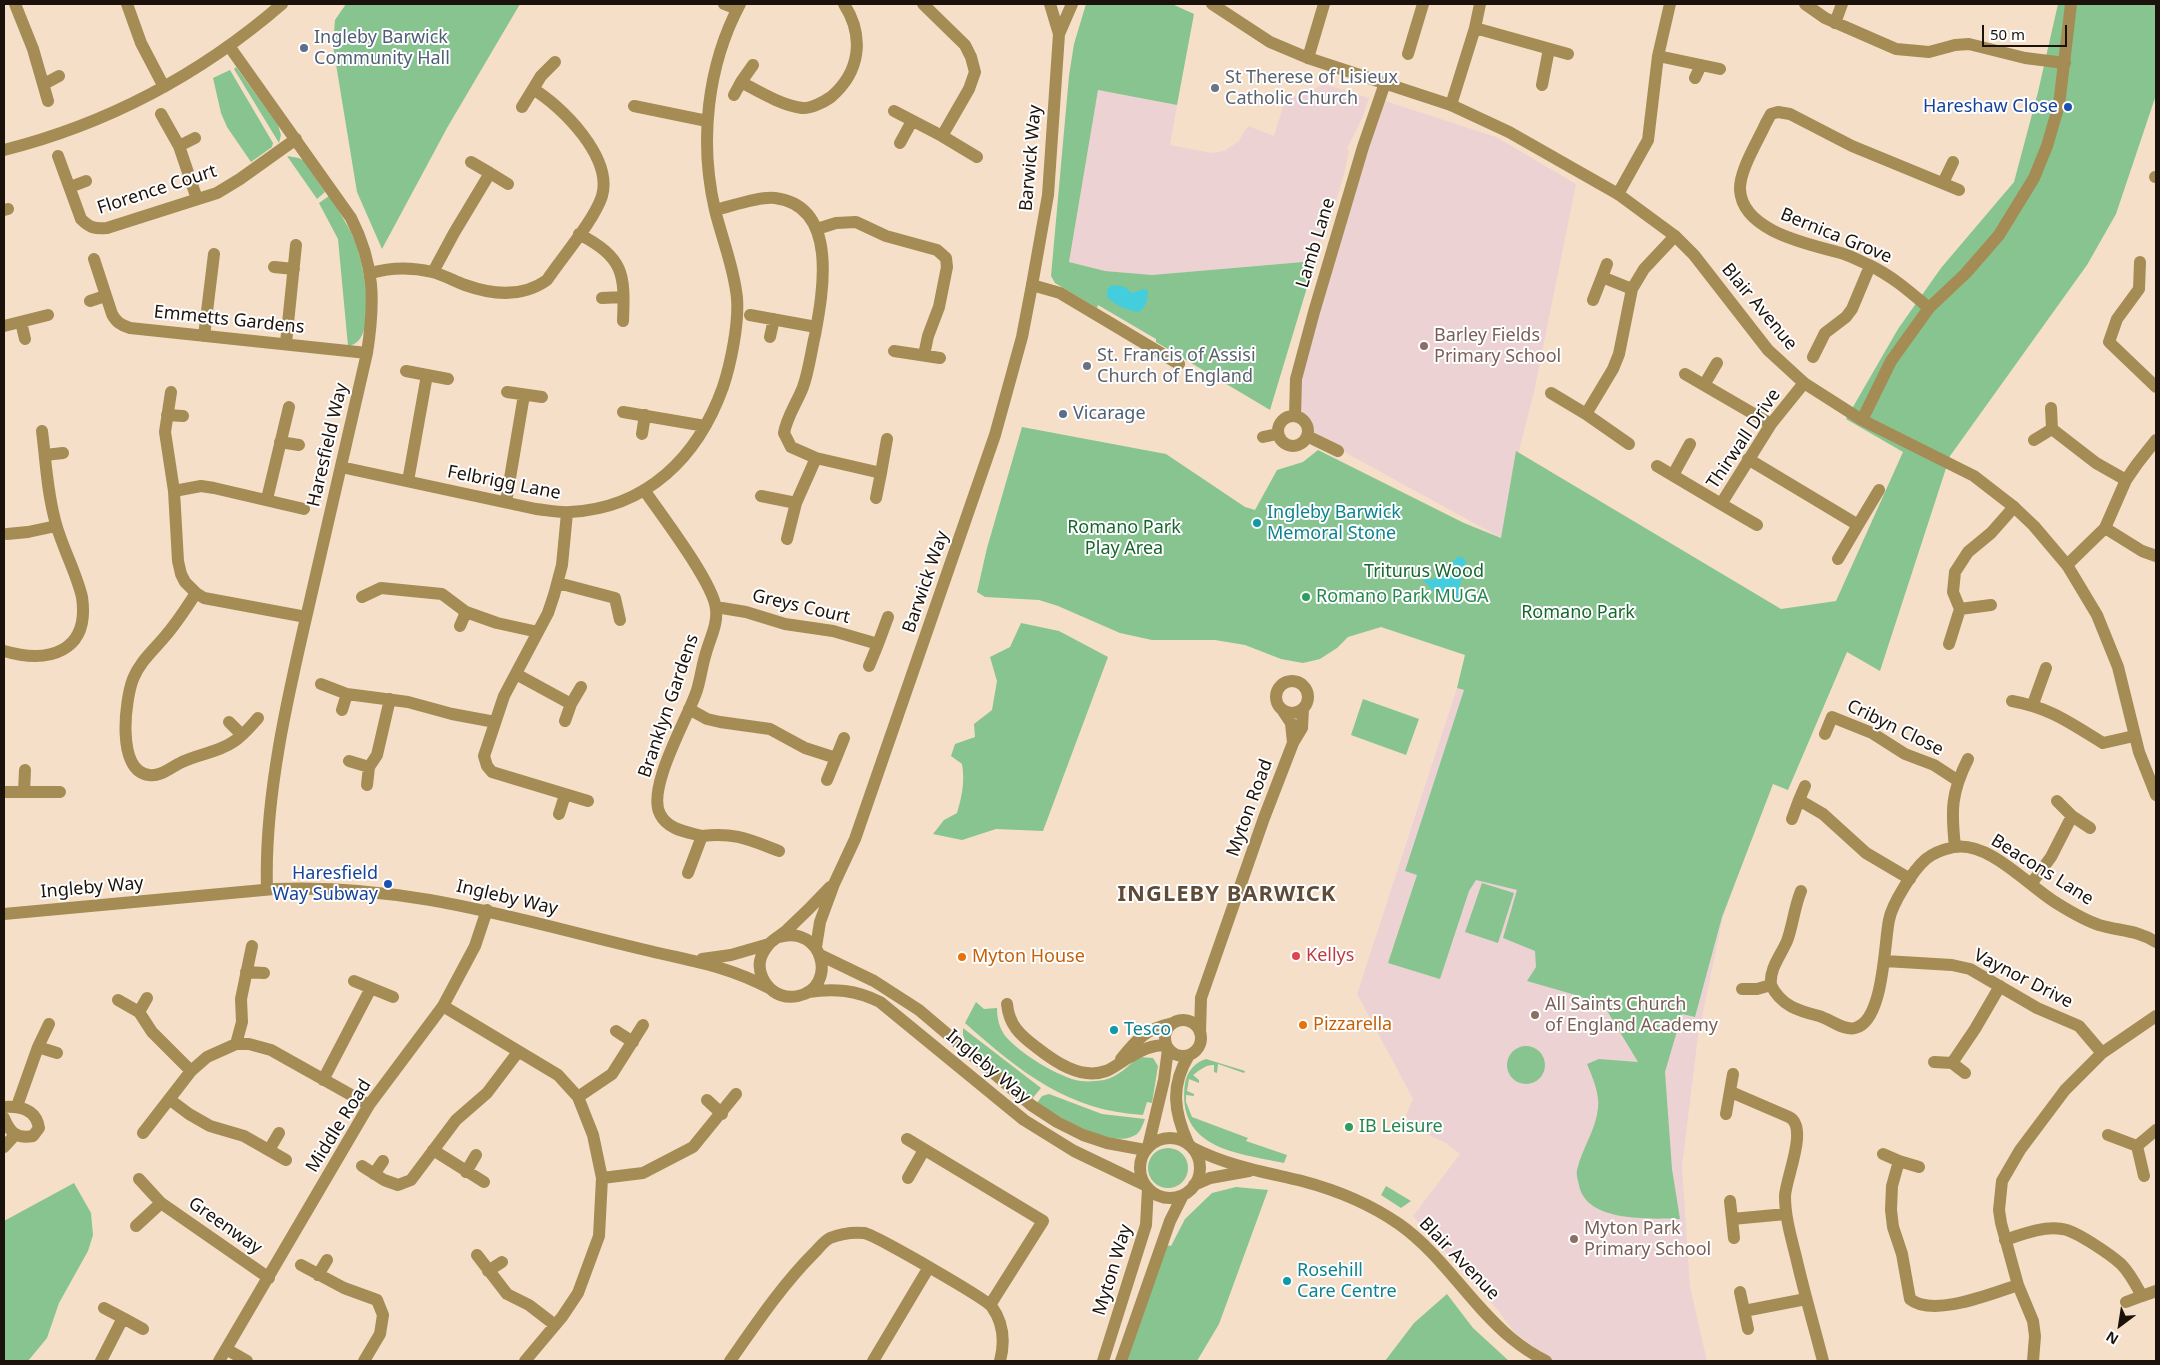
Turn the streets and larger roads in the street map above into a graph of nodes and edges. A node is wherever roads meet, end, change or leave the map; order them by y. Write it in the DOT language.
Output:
graph roads {
  1 [pos="15,4"];
  2 [pos="127,4"];
  3 [pos="282,4"];
  4 [pos="724,4"];
  5 [pos="844,4"];
  6 [pos="923,4"];
  7 [pos="1050,4"];
  8 [pos="1072,4"];
  9 [pos="1212,4"];
  10 [pos="1324,4"];
  11 [pos="1423,4"];
  12 [pos="1480,4"];
  13 [pos="1670,4"];
  14 [pos="1805,4"];
  15 [pos="1842,4"];
  16 [pos="2072,4"];
  17 [pos="738,6"];
  18 [pos="1835,22"];
  19 [pos="1475,28"];
  20 [pos="1059,34"];
  21 [pos="229,46"];
  22 [pos="1550,49"];
  23 [pos="1408,54"];
  24 [pos="1568,54"];
  25 [pos="1658,56"];
  26 [pos="1308,58"];
  27 [pos="555,62"];
  28 [pos="2065,63"];
  29 [pos="753,65"];
  30 [pos="1701,65"];
  31 [pos="1720,69"];
  32 [pos="59,76"];
  33 [pos="1694,78"];
  34 [pos="742,82"];
  35 [pos="1385,83"];
  36 [pos="44,84"];
  37 [pos="1542,85"];
  38 [pos="164,87"];
  39 [pos="533,89"];
  40 [pos="734,95"];
  41 [pos="48,101"];
  42 [pos="1451,105"];
  43 [pos="634,106"];
  44 [pos="522,107"];
  45 [pos="894,111"];
  46 [pos="161,114"];
  47 [pos="707,121"];
  48 [pos="912,122"];
  49 [pos="942,136"];
  50 [pos="195,138"];
  51 [pos="296,139"];
  52 [pos="900,143"];
  53 [pos="179,146"];
  54 [pos="4,150"];
  55 [pos="58,156"];
  56 [pos="976,157"];
  57 [pos="471,162"];
  58 [pos="1953,162"];
  59 [pos="490,173"];
  60 [pos="86,181"];
  61 [pos="1943,183"];
  62 [pos="508,184"];
  63 [pos="70,187"];
  64 [pos="1959,190"];
  65 [pos="1618,194"];
  66 [pos="197,199"];
  67 [pos="715,210"];
  68 [pos="817,229"];
  69 [pos="579,234"];
  70 [pos="1675,236"];
  71 [pos="296,245"];
  72 [pos="214,254"];
  73 [pos="94,259"];
  74 [pos="2140,262"];
  75 [pos="1607,264"];
  76 [pos="1870,266"];
  77 [pos="274,267"];
  78 [pos="294,269"];
  79 [pos="371,272"];
  80 [pos="433,272"];
  81 [pos="1602,277"];
  82 [pos="1032,285"];
  83 [pos="1632,289"];
  84 [pos="105,296"];
  85 [pos="624,297"];
  86 [pos="602,298"];
  87 [pos="1593,300"];
  88 [pos="90,301"];
  89 [pos="1928,308"];
  90 [pos="48,315"];
  91 [pos="750,315"];
  92 [pos="774,319"];
  93 [pos="623,321"];
  94 [pos="22,322"];
  95 [pos="4,326"];
  96 [pos="816,327"];
  97 [pos="204,336"];
  98 [pos="770,337"];
  99 [pos="25,339"];
  100 [pos="286,343"];
  101 [pos="894,351"];
  102 [pos="367,354"];
  103 [pos="924,355"];
  104 [pos="1813,357"];
  105 [pos="940,358"];
  106 [pos="1717,363"];
  107 [pos="1179,364"];
  108 [pos="406,371"];
  109 [pos="1685,374"];
  110 [pos="427,375"];
  111 [pos="448,379"];
  112 [pos="1804,383"];
  113 [pos="1704,385"];
  114 [pos="2156,387"];
  115 [pos="171,392"];
  116 [pos="507,392"];
  117 [pos="1551,393"];
  118 [pos="524,395"];
  119 [pos="542,397"];
  120 [pos="289,407"];
  121 [pos="2052,408"];
  122 [pos="623,412"];
  123 [pos="1586,414"];
  124 [pos="167,415"];
  125 [pos="645,415"];
  126 [pos="182,416"];
  127 [pos="1295,416"];
  128 [pos="1862,420"];
  129 [pos="1771,424"];
  130 [pos="705,426"];
  131 [pos="2052,429"];
  132 [pos="42,431"];
  133 [pos="642,434"];
  134 [pos="1277,434"];
  135 [pos="1307,436"];
  136 [pos="1264,437"];
  137 [pos="886,439"];
  138 [pos="2034,440"];
  139 [pos="2156,440"];
  140 [pos="280,442"];
  141 [pos="1629,444"];
  142 [pos="1690,444"];
  143 [pos="299,445"];
  144 [pos="1338,451"];
  145 [pos="63,453"];
  146 [pos="45,455"];
  147 [pos="816,458"];
  148 [pos="1748,459"];
  149 [pos="1657,466"];
  150 [pos="341,467"];
  151 [pos="881,473"];
  152 [pos="1673,475"];
  153 [pos="2126,480"];
  154 [pos="408,481"];
  155 [pos="644,490"];
  156 [pos="1879,490"];
  157 [pos="174,492"];
  158 [pos="760,496"];
  159 [pos="876,498"];
  160 [pos="267,499"];
  161 [pos="506,502"];
  162 [pos="796,503"];
  163 [pos="1721,504"];
  164 [pos="2014,507"];
  165 [pos="304,509"];
  166 [pos="567,513"];
  167 [pos="1757,525"];
  168 [pos="1858,525"];
  169 [pos="56,526"];
  170 [pos="2105,528"];
  171 [pos="7,534"];
  172 [pos="787,539"];
  173 [pos="2156,556"];
  174 [pos="1838,558"];
  175 [pos="2067,565"];
  176 [pos="558,583"];
  177 [pos="196,594"];
  178 [pos="362,597"];
  179 [pos="1991,605"];
  180 [pos="716,607"];
  181 [pos="1960,608"];
  182 [pos="466,612"];
  183 [pos="306,617"];
  184 [pos="888,617"];
  185 [pos="620,620"];
  186 [pos="460,626"];
  187 [pos="538,632"];
  188 [pos="878,644"];
  189 [pos="1949,644"];
  190 [pos="4,651"];
  191 [pos="869,666"];
  192 [pos="2046,668"];
  193 [pos="516,674"];
  194 [pos="321,684"];
  195 [pos="581,687"];
  196 [pos="347,694"];
  197 [pos="390,699"];
  198 [pos="2012,700"];
  199 [pos="571,704"];
  200 [pos="2033,704"];
  201 [pos="1303,709"];
  202 [pos="342,710"];
  203 [pos="688,710"];
  204 [pos="1283,711"];
  205 [pos="258,718"];
  206 [pos="565,721"];
  207 [pos="229,722"];
  208 [pos="495,722"];
  209 [pos="1826,734"];
  210 [pos="242,735"];
  211 [pos="2134,736"];
  212 [pos="844,738"];
  213 [pos="1293,743"];
  214 [pos="836,758"];
  215 [pos="1968,759"];
  216 [pos="349,761"];
  217 [pos="369,767"];
  218 [pos="25,770"];
  219 [pos="827,780"];
  220 [pos="1957,780"];
  221 [pos="367,785"];
  222 [pos="1805,786"];
  223 [pos="4,792"];
  224 [pos="24,792"];
  225 [pos="60,792"];
  226 [pos="565,795"];
  227 [pos="2156,795"];
  228 [pos="1799,800"];
  229 [pos="2057,800"];
  230 [pos="588,801"];
  231 [pos="559,814"];
  232 [pos="2072,816"];
  233 [pos="1792,820"];
  234 [pos="2090,828"];
  235 [pos="702,836"];
  236 [pos="1955,847"];
  237 [pos="779,851"];
  238 [pos="688,873"];
  239 [pos="1910,880"];
  240 [pos="834,884"];
  241 [pos="2031,884"];
  242 [pos="270,889"];
  243 [pos="1801,891"];
  244 [pos="487,910"];
  245 [pos="4,914"];
  246 [pos="774,941"];
  247 [pos="2156,942"];
  248 [pos="252,946"];
  249 [pos="818,951"];
  250 [pos="694,960"];
  251 [pos="1885,961"];
  252 [pos="246,972"];
  253 [pos="264,973"];
  254 [pos="354,981"];
  255 [pos="1771,985"];
  256 [pos="2000,986"];
  257 [pos="372,988"];
  258 [pos="769,988"];
  259 [pos="1742,989"];
  260 [pos="808,992"];
  261 [pos="393,997"];
  262 [pos="147,998"];
  263 [pos="1201,998"];
  264 [pos="118,1000"];
  265 [pos="1007,1004"];
  266 [pos="443,1006"];
  267 [pos="138,1012"];
  268 [pos="1176,1022"];
  269 [pos="2154,1022"];
  270 [pos="49,1024"];
  271 [pos="643,1025"];
  272 [pos="616,1031"];
  273 [pos="1200,1033"];
  274 [pos="633,1042"];
  275 [pos="236,1044"];
  276 [pos="38,1047"];
  277 [pos="1167,1047"];
  278 [pos="518,1052"];
  279 [pos="56,1053"];
  280 [pos="2102,1053"];
  281 [pos="1189,1055"];
  282 [pos="1934,1062"];
  283 [pos="1952,1063"];
  284 [pos="1116,1065"];
  285 [pos="191,1071"];
  286 [pos="1965,1073"];
  287 [pos="1733,1074"];
  288 [pos="323,1080"];
  289 [pos="1730,1092"];
  290 [pos="736,1094"];
  291 [pos="578,1097"];
  292 [pos="168,1099"];
  293 [pos="707,1100"];
  294 [pos="369,1106"];
  295 [pos="10,1107"];
  296 [pos="722,1114"];
  297 [pos="1726,1114"];
  298 [pos="4,1118"];
  299 [pos="2156,1130"];
  300 [pos="143,1133"];
  301 [pos="279,1133"];
  302 [pos="15,1135"];
  303 [pos="2108,1135"];
  304 [pos="907,1139"];
  305 [pos="1190,1146"];
  306 [pos="2137,1146"];
  307 [pos="4,1147"];
  308 [pos="1147,1148"];
  309 [pos="269,1150"];
  310 [pos="432,1150"];
  311 [pos="924,1150"];
  312 [pos="1883,1154"];
  313 [pos="476,1155"];
  314 [pos="286,1160"];
  315 [pos="383,1161"];
  316 [pos="1899,1161"];
  317 [pos="362,1166"];
  318 [pos="1919,1167"];
  319 [pos="1251,1171"];
  320 [pos="466,1172"];
  321 [pos="374,1174"];
  322 [pos="2144,1176"];
  323 [pos="602,1178"];
  324 [pos="908,1178"];
  325 [pos="139,1179"];
  326 [pos="484,1182"];
  327 [pos="1194,1185"];
  328 [pos="1146,1186"];
  329 [pos="1183,1195"];
  330 [pos="1730,1201"];
  331 [pos="161,1204"];
  332 [pos="1786,1214"];
  333 [pos="1732,1220"];
  334 [pos="136,1226"];
  335 [pos="1734,1238"];
  336 [pos="2005,1240"];
  337 [pos="477,1256"];
  338 [pos="326,1260"];
  339 [pos="502,1262"];
  340 [pos="301,1265"];
  341 [pos="929,1267"];
  342 [pos="488,1271"];
  343 [pos="318,1275"];
  344 [pos="268,1278"];
  345 [pos="2018,1284"];
  346 [pos="2156,1291"];
  347 [pos="1740,1292"];
  348 [pos="2142,1296"];
  349 [pos="1806,1299"];
  350 [pos="2126,1302"];
  351 [pos="990,1305"];
  352 [pos="104,1308"];
  353 [pos="1744,1311"];
  354 [pos="123,1318"];
  355 [pos="555,1325"];
  356 [pos="143,1329"];
  357 [pos="1748,1329"];
  358 [pos="226,1349"];
  359 [pos="101,1361"];
  360 [pos="220,1361"];
  361 [pos="247,1361"];
  362 [pos="364,1361"];
  363 [pos="525,1361"];
  364 [pos="730,1361"];
  365 [pos="873,1361"];
  366 [pos="1000,1361"];
  367 [pos="1103,1361"];
  368 [pos="1121,1361"];
  369 [pos="1546,1361"];
  370 [pos="1824,1361"];
  371 [pos="2033,1361"];
  1 -- 36 [label="street"];
  2 -- 38 [label="street"];
  3 -- 21 [label="street"];
  4 -- 17 [label="street"];
  5 -- 34 [label="street"];
  6 -- 49 [label="street"];
  7 -- 20 [label="street, Barwick Way"];
  8 -- 20 [label="street, Barwick Way"];
  9 -- 26 [label="street, Blair Avenue"];
  10 -- 26 [label="street"];
  11 -- 23 [label="street"];
  12 -- 19 [label="street"];
  13 -- 25 [label="street"];
  14 -- 18 [label="street"];
  15 -- 18 [label="street"];
  16 -- 28 [label="street"];
  17 -- 47 [label="street, Felbrigg Lane"];
  18 -- 28 [label="street"];
  19 -- 22 [label="street"];
  19 -- 42 [label="street"];
  20 -- 82 [label="street, Barwick Way"];
  21 -- 38 [label="street"];
  21 -- 51 [label="street, Haresfield Way"];
  22 -- 24 [label="street"];
  22 -- 37 [label="street"];
  25 -- 30 [label="street"];
  25 -- 65 [label="street"];
  26 -- 35 [label="street, Blair Avenue"];
  27 -- 39 [label="street"];
  28 -- 89 [label="street"];
  29 -- 34 [label="street"];
  30 -- 31 [label="street"];
  30 -- 33 [label="street"];
  32 -- 36 [label="street"];
  34 -- 40 [label="street"];
  35 -- 42 [label="street, Blair Avenue"];
  35 -- 127 [label="street, Lamb Lane"];
  36 -- 41 [label="street"];
  38 -- 54 [label="street"];
  39 -- 44 [label="street"];
  39 -- 69 [label="street"];
  42 -- 65 [label="street, Blair Avenue"];
  43 -- 47 [label="street"];
  45 -- 48 [label="street"];
  46 -- 53 [label="street"];
  47 -- 67 [label="street, Felbrigg Lane"];
  48 -- 49 [label="street"];
  48 -- 52 [label="street"];
  49 -- 56 [label="street"];
  50 -- 53 [label="street"];
  51 -- 66 [label="street, Florence Court"];
  51 -- 79 [label="street, Haresfield Way"];
  53 -- 66 [label="street"];
  55 -- 63 [label="street, Florence Court"];
  57 -- 59 [label="street"];
  58 -- 61 [label="street"];
  59 -- 62 [label="street"];
  59 -- 80 [label="street"];
  60 -- 63 [label="street, Florence Court"];
  61 -- 64 [label="street, Bernica Grove"];
  61 -- 76 [label="street, Bernica Grove"];
  63 -- 66 [label="street, Florence Court"];
  65 -- 70 [label="street, Blair Avenue"];
  67 -- 68 [label="street"];
  67 -- 130 [label="street, Felbrigg Lane"];
  68 -- 96 [label="street"];
  68 -- 103 [label="street"];
  69 -- 80 [label="street"];
  69 -- 85 [label="street"];
  70 -- 83 [label="street"];
  70 -- 112 [label="street, Blair Avenue"];
  71 -- 78 [label="street"];
  72 -- 97 [label="street"];
  73 -- 84 [label="street, Emmetts Gardens"];
  74 -- 114 [label="street"];
  75 -- 81 [label="street"];
  76 -- 89 [label="street, Bernica Grove"];
  76 -- 104 [label="street"];
  77 -- 78 [label="street"];
  78 -- 100 [label="street"];
  79 -- 80 [label="street"];
  79 -- 102 [label="street, Haresfield Way"];
  81 -- 83 [label="street"];
  81 -- 87 [label="street"];
  82 -- 107 [label="street"];
  82 -- 240 [label="street, Barwick Way"];
  83 -- 123 [label="street"];
  84 -- 88 [label="street"];
  84 -- 97 [label="street, Emmetts Gardens"];
  85 -- 86 [label="street"];
  85 -- 93 [label="street"];
  89 -- 128 [label="street"];
  90 -- 94 [label="street"];
  91 -- 92 [label="street"];
  92 -- 96 [label="street"];
  92 -- 98 [label="street"];
  94 -- 95 [label="street"];
  94 -- 99 [label="street"];
  96 -- 147 [label="street"];
  97 -- 100 [label="street, Emmetts Gardens"];
  100 -- 102 [label="street, Emmetts Gardens"];
  101 -- 103 [label="street"];
  102 -- 150 [label="street, Haresfield Way"];
  103 -- 105 [label="street"];
  106 -- 113 [label="street"];
  108 -- 110 [label="street"];
  109 -- 113 [label="street"];
  110 -- 111 [label="street"];
  110 -- 154 [label="street"];
  112 -- 128 [label="street, Blair Avenue"];
  112 -- 129 [label="street, Thirwall Drive"];
  113 -- 129 [label="street"];
  115 -- 124 [label="street"];
  116 -- 118 [label="street"];
  117 -- 123 [label="street"];
  118 -- 119 [label="street"];
  118 -- 161 [label="street"];
  120 -- 140 [label="street"];
  121 -- 131 [label="street"];
  122 -- 125 [label="street"];
  123 -- 141 [label="street"];
  124 -- 126 [label="street"];
  124 -- 157 [label="street"];
  125 -- 130 [label="street"];
  125 -- 133 [label="street"];
  127 -- 134 [label="street"];
  127 -- 135 [label="street"];
  128 -- 164 [label="street, Blair Avenue"];
  129 -- 148 [label="street, Thirwall Drive"];
  130 -- 155 [label="street, Felbrigg Lane"];
  131 -- 138 [label="street"];
  131 -- 153 [label="street"];
  132 -- 146 [label="street"];
  134 -- 135 [label="street"];
  134 -- 136 [label="street"];
  135 -- 144 [label="street"];
  137 -- 151 [label="street"];
  139 -- 153 [label="street"];
  140 -- 143 [label="street"];
  140 -- 160 [label="street"];
  142 -- 152 [label="street"];
  145 -- 146 [label="street"];
  146 -- 169 [label="street"];
  147 -- 151 [label="street"];
  147 -- 162 [label="street"];
  148 -- 163 [label="street, Thirwall Drive"];
  148 -- 168 [label="street"];
  149 -- 152 [label="street, Thirwall Drive"];
  150 -- 154 [label="street, Felbrigg Lane"];
  150 -- 183 [label="street, Haresfield Way"];
  151 -- 159 [label="street"];
  152 -- 163 [label="street, Thirwall Drive"];
  153 -- 170 [label="street"];
  154 -- 161 [label="street, Felbrigg Lane"];
  155 -- 166 [label="street, Felbrigg Lane"];
  155 -- 180 [label="street, Branklyn Gardens"];
  156 -- 168 [label="street"];
  157 -- 160 [label="street"];
  157 -- 177 [label="street"];
  158 -- 162 [label="street"];
  160 -- 165 [label="street"];
  161 -- 166 [label="street, Felbrigg Lane"];
  162 -- 172 [label="street"];
  163 -- 167 [label="street"];
  164 -- 175 [label="street, Blair Avenue"];
  164 -- 181 [label="street"];
  166 -- 176 [label="street"];
  168 -- 174 [label="street"];
  169 -- 171 [label="street"];
  169 -- 190 [label="street"];
  170 -- 173 [label="street"];
  170 -- 175 [label="street"];
  175 -- 211 [label="street, Blair Avenue"];
  176 -- 185 [label="street"];
  176 -- 187 [label="street"];
  177 -- 183 [label="street"];
  177 -- 210 [label="street"];
  178 -- 182 [label="street"];
  179 -- 181 [label="street"];
  180 -- 188 [label="street, Greys Court"];
  180 -- 203 [label="street, Branklyn Gardens"];
  181 -- 189 [label="street"];
  182 -- 186 [label="street"];
  182 -- 187 [label="street"];
  183 -- 242 [label="street, Haresfield Way"];
  184 -- 188 [label="street"];
  187 -- 193 [label="street"];
  188 -- 191 [label="street"];
  192 -- 200 [label="street"];
  193 -- 199 [label="street"];
  193 -- 208 [label="street"];
  194 -- 196 [label="street"];
  195 -- 199 [label="street"];
  196 -- 197 [label="street"];
  196 -- 202 [label="street"];
  197 -- 208 [label="street"];
  197 -- 217 [label="street"];
  198 -- 200 [label="street"];
  199 -- 206 [label="street"];
  200 -- 211 [label="street"];
  201 -- 204 [label="street"];
  201 -- 204 [label="street"];
  201 -- 213 [label="street, Myton Road"];
  203 -- 214 [label="street"];
  203 -- 235 [label="street, Branklyn Gardens"];
  204 -- 213 [label="street, Myton Road"];
  205 -- 210 [label="street"];
  207 -- 210 [label="street"];
  208 -- 226 [label="street"];
  209 -- 220 [label="street, Cribyn Close"];
  211 -- 227 [label="street, Blair Avenue"];
  212 -- 214 [label="street"];
  213 -- 263 [label="street, Myton Road"];
  214 -- 219 [label="street"];
  215 -- 220 [label="street"];
  216 -- 217 [label="street"];
  217 -- 221 [label="street"];
  218 -- 224 [label="street"];
  220 -- 236 [label="street"];
  222 -- 228 [label="street"];
  223 -- 224 [label="street"];
  224 -- 225 [label="street"];
  226 -- 230 [label="street"];
  226 -- 231 [label="street"];
  228 -- 233 [label="street"];
  228 -- 239 [label="street"];
  229 -- 232 [label="street"];
  232 -- 234 [label="street"];
  232 -- 241 [label="street"];
  235 -- 237 [label="street, Branklyn Gardens"];
  235 -- 238 [label="street"];
  236 -- 239 [label="street"];
  236 -- 241 [label="street, Beacons Lane"];
  239 -- 251 [label="street"];
  240 -- 246 [label="street, Barwick Way"];
  240 -- 249 [label="street, Barwick Way"];
  241 -- 247 [label="street, Beacons Lane"];
  242 -- 244 [label="street, Ingleby Way"];
  242 -- 245 [label="street, Ingleby Way"];
  243 -- 255 [label="street"];
  244 -- 250 [label="street, Ingleby Way"];
  244 -- 266 [label="street, Middle Road"];
  246 -- 249 [label="street"];
  246 -- 250 [label="street, Ingleby Way"];
  246 -- 258 [label="street"];
  248 -- 252 [label="street"];
  249 -- 260 [label="street"];
  249 -- 308 [label="street, Ingleby Way"];
  250 -- 258 [label="street, Ingleby Way"];
  251 -- 255 [label="street"];
  251 -- 256 [label="street, Vaynor Drive"];
  252 -- 253 [label="street"];
  252 -- 275 [label="street"];
  254 -- 257 [label="street"];
  255 -- 259 [label="street"];
  256 -- 280 [label="street, Vaynor Drive"];
  256 -- 283 [label="street"];
  257 -- 261 [label="street"];
  257 -- 288 [label="street"];
  258 -- 260 [label="street"];
  260 -- 328 [label="street, Ingleby Way"];
  262 -- 267 [label="street"];
  263 -- 268 [label="street, Myton Road"];
  263 -- 273 [label="street, Myton Road"];
  264 -- 267 [label="street"];
  265 -- 284 [label="street"];
  266 -- 278 [label="street"];
  266 -- 294 [label="street, Middle Road"];
  267 -- 285 [label="street"];
  268 -- 273 [label="street"];
  268 -- 277 [label="street"];
  268 -- 284 [label="street"];
  269 -- 280 [label="street"];
  270 -- 276 [label="street"];
  271 -- 274 [label="street"];
  272 -- 274 [label="street"];
  273 -- 281 [label="street"];
  274 -- 291 [label="street"];
  275 -- 285 [label="street"];
  275 -- 288 [label="street"];
  276 -- 279 [label="street"];
  276 -- 295 [label="street"];
  277 -- 281 [label="street"];
  277 -- 284 [label="street"];
  277 -- 308 [label="street"];
  278 -- 291 [label="street"];
  278 -- 310 [label="street"];
  280 -- 336 [label="street"];
  281 -- 305 [label="street"];
  282 -- 283 [label="street"];
  283 -- 286 [label="street"];
  285 -- 292 [label="street"];
  287 -- 289 [label="street"];
  288 -- 294 [label="street"];
  289 -- 297 [label="street"];
  289 -- 332 [label="street"];
  290 -- 296 [label="street"];
  291 -- 323 [label="street"];
  292 -- 300 [label="street"];
  292 -- 309 [label="street"];
  293 -- 296 [label="street"];
  294 -- 344 [label="street, Middle Road"];
  295 -- 302 [label="street"];
  296 -- 323 [label="street"];
  298 -- 302 [label="street"];
  299 -- 306 [label="street"];
  301 -- 309 [label="street"];
  302 -- 307 [label="street"];
  303 -- 306 [label="street"];
  304 -- 311 [label="street"];
  305 -- 308 [label="street"];
  305 -- 319 [label="street, Blair Avenue"];
  305 -- 327 [label="street"];
  306 -- 322 [label="street"];
  308 -- 328 [label="street"];
  309 -- 314 [label="street"];
  310 -- 320 [label="street"];
  310 -- 321 [label="street"];
  311 -- 324 [label="street"];
  311 -- 351 [label="street"];
  312 -- 316 [label="street"];
  313 -- 320 [label="street"];
  315 -- 321 [label="street"];
  316 -- 318 [label="street"];
  316 -- 345 [label="street"];
  317 -- 321 [label="street"];
  319 -- 327 [label="street, Blair Avenue"];
  319 -- 369 [label="street, Blair Avenue"];
  320 -- 326 [label="street"];
  323 -- 355 [label="street"];
  325 -- 331 [label="street, Greenway"];
  327 -- 329 [label="street"];
  328 -- 329 [label="street"];
  328 -- 367 [label="street, Myton Way"];
  329 -- 368 [label="street, Myton Way"];
  330 -- 333 [label="street"];
  331 -- 334 [label="street, Greenway"];
  331 -- 344 [label="street, Greenway"];
  332 -- 333 [label="street"];
  332 -- 349 [label="street"];
  333 -- 335 [label="street"];
  336 -- 345 [label="street"];
  336 -- 348 [label="street"];
  337 -- 342 [label="street"];
  338 -- 343 [label="street"];
  339 -- 342 [label="street"];
  340 -- 343 [label="street"];
  341 -- 351 [label="street"];
  341 -- 364 [label="street"];
  341 -- 365 [label="street"];
  342 -- 355 [label="street"];
  343 -- 362 [label="street"];
  344 -- 358 [label="street, Middle Road"];
  345 -- 371 [label="street"];
  346 -- 348 [label="street"];
  347 -- 353 [label="street"];
  348 -- 350 [label="street"];
  349 -- 353 [label="street"];
  349 -- 370 [label="street"];
  351 -- 366 [label="street"];
  352 -- 354 [label="street"];
  353 -- 357 [label="street"];
  354 -- 356 [label="street"];
  354 -- 359 [label="street"];
  355 -- 363 [label="street"];
  358 -- 360 [label="street, Middle Road"];
  358 -- 361 [label="street"];
}
